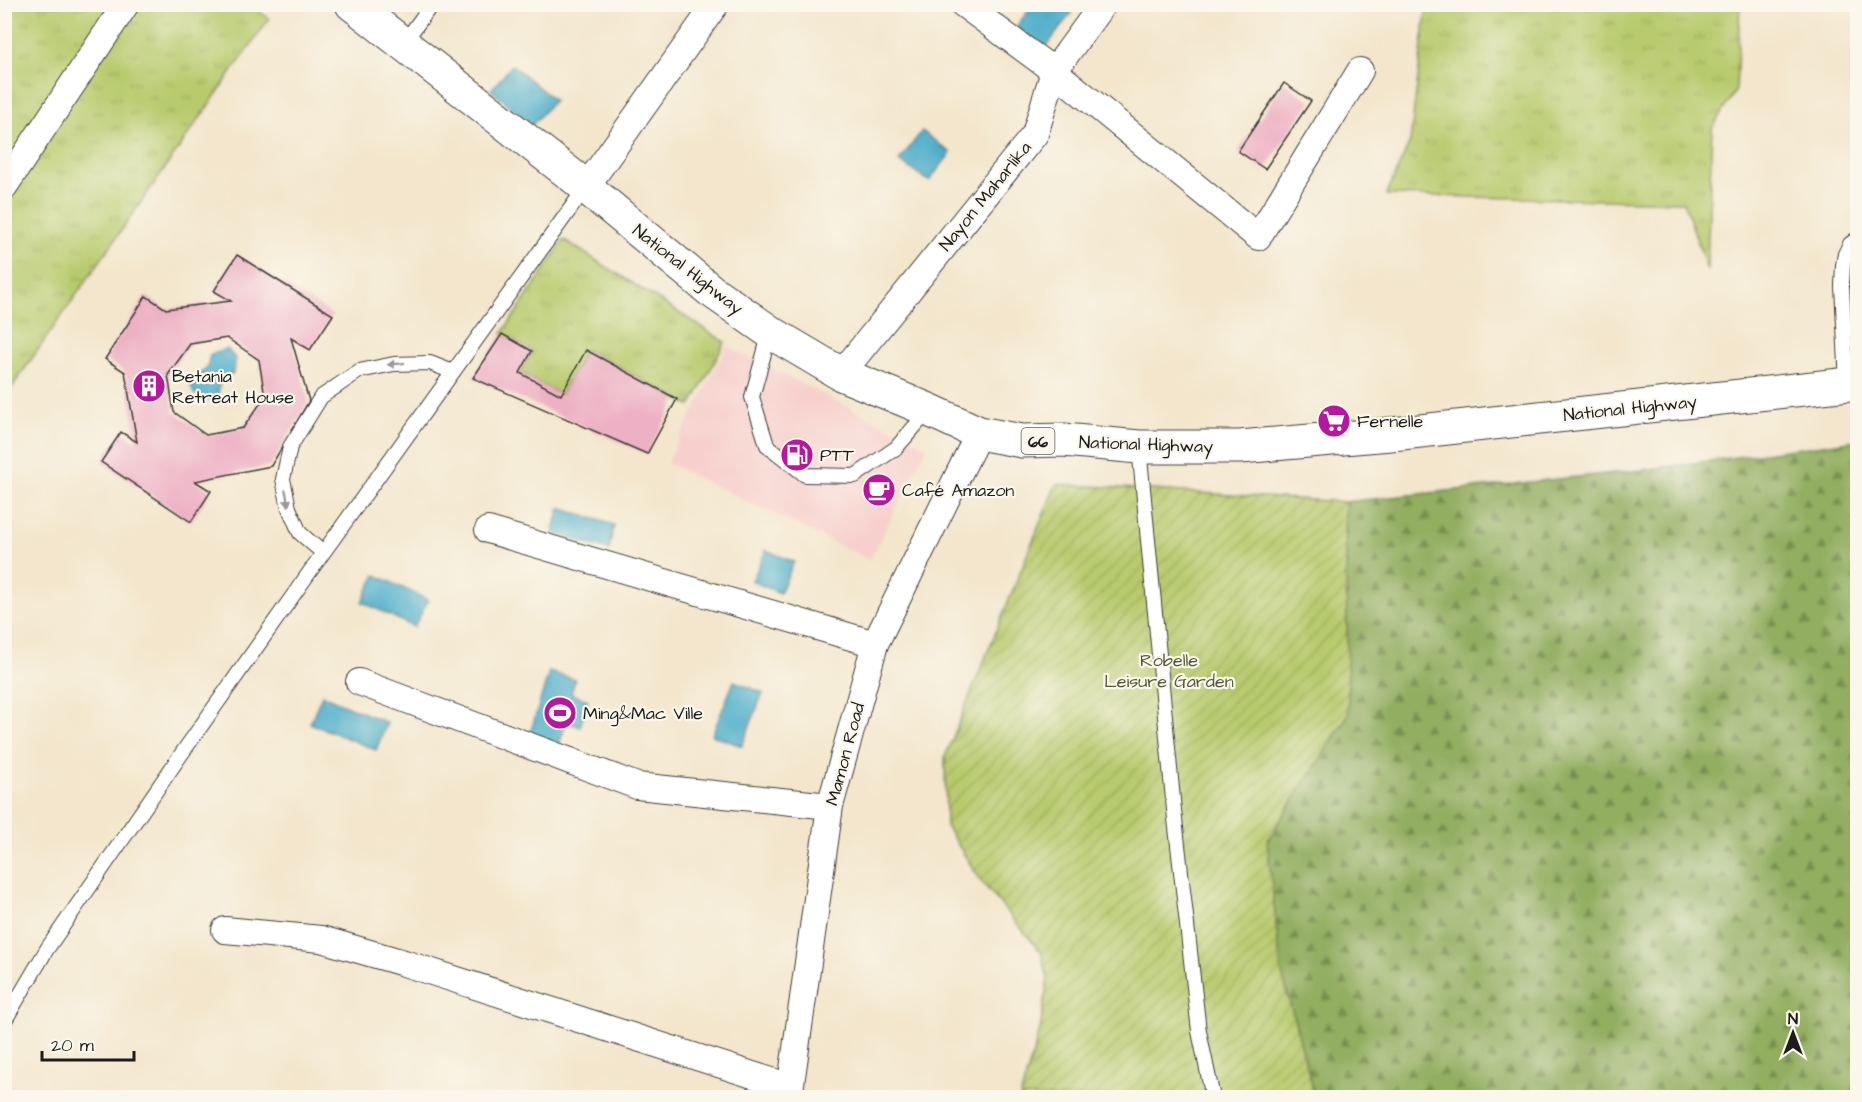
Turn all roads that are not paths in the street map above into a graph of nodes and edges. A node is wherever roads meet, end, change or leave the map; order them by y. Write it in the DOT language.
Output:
graph roads {
  1 [pos="126,4"];
  2 [pos="352,4"];
  3 [pos="432,4"];
  4 [pos="716,4"];
  5 [pos="963,4"];
  6 [pos="1103,4"];
  7 [pos="403,44"];
  8 [pos="1054,71"];
  9 [pos="1360,71"];
  10 [pos="4,187"];
  11 [pos="586,187"];
  12 [pos="1857,238"];
  13 [pos="770,332"];
  14 [pos="453,372"];
  15 [pos="841,374"];
  16 [pos="1852,384"];
  17 [pos="929,410"];
  18 [pos="979,433"];
  19 [pos="1139,447"];
  20 [pos="488,530"];
  21 [pos="323,553"];
  22 [pos="875,644"];
  23 [pos="359,682"];
  24 [pos="830,806"];
  25 [pos="225,930"];
  26 [pos="4,1022"];
  27 [pos="790,1092"];
  28 [pos="1214,1098"];
  1 -- 10 [label="street"];
  2 -- 7 [label="main road, National Highway / 66"];
  3 -- 7 [label="lane"];
  4 -- 11 [label="street"];
  5 -- 8 [label="street"];
  6 -- 8 [label="street, Nayon Maharlika"];
  7 -- 11 [label="main road, National Highway / 66"];
  8 -- 9 [label="street"];
  8 -- 15 [label="street, Nayon Maharlika"];
  11 -- 13 [label="main road, National Highway / 66"];
  11 -- 14 [label="lane"];
  12 -- 16 [label="lane"];
  13 -- 15 [label="main road, National Highway / 66"];
  13 -- 17 [label="lane"];
  14 -- 21 [label="lane"];
  14 -- 21 [label="lane, one-way"];
  15 -- 17 [label="main road, National Highway / 66"];
  16 -- 19 [label="main road, National Highway / 66"];
  17 -- 18 [label="main road, National Highway / 66"];
  18 -- 19 [label="main road, National Highway / 66"];
  18 -- 22 [label="street, Mamon Road"];
  19 -- 28 [label="lane"];
  20 -- 22 [label="street"];
  21 -- 26 [label="lane"];
  22 -- 24 [label="street, Mamon Road"];
  23 -- 24 [label="street"];
  24 -- 27 [label="street, Mamon Road"];
  25 -- 27 [label="street"];
}
